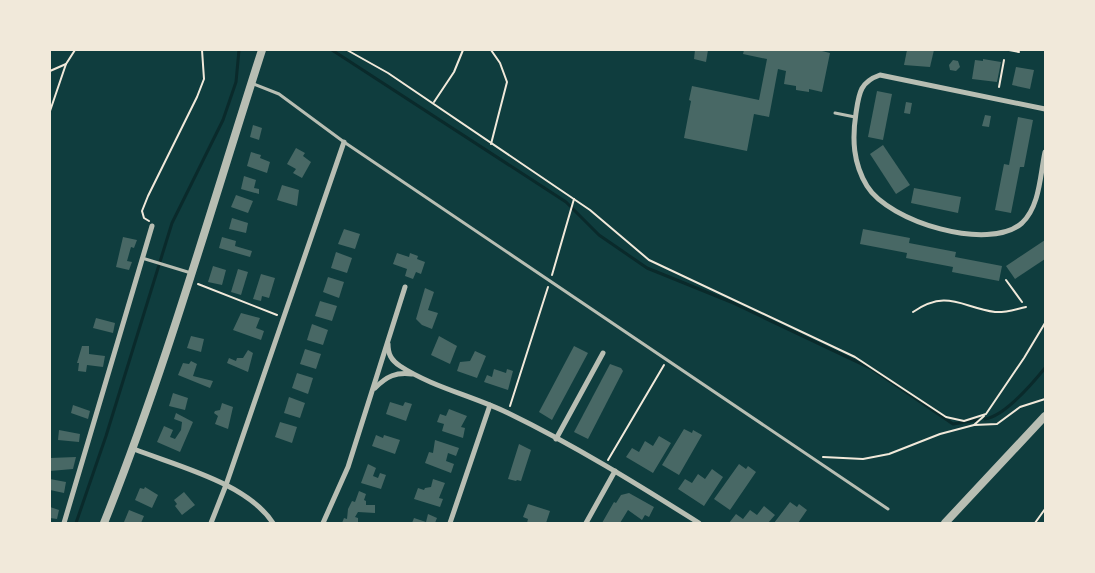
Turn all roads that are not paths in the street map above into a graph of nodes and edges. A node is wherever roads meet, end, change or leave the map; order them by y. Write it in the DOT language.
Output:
graph roads {
  1 [pos="262,50"];
  2 [pos="251,83"];
  3 [pos="1045,109"];
  4 [pos="836,113"];
  5 [pos="855,117"];
  6 [pos="344,142"];
  7 [pos="1045,152"];
  8 [pos="152,226"];
  9 [pos="142,258"];
  10 [pos="191,273"];
  11 [pos="405,286"];
  12 [pos="388,344"];
  13 [pos="603,353"];
  14 [pos="414,374"];
  15 [pos="373,390"];
  16 [pos="490,405"];
  17 [pos="1045,416"];
  18 [pos="556,439"];
  19 [pos="134,449"];
  20 [pos="615,471"];
  21 [pos="226,485"];
  22 [pos="888,509"];
  23 [pos="64,523"];
  24 [pos="104,523"];
  25 [pos="211,523"];
  26 [pos="273,523"];
  27 [pos="323,523"];
  28 [pos="450,523"];
  29 [pos="586,523"];
  30 [pos="699,523"];
  31 [pos="945,523"];
  1 -- 2 [label="street"];
  2 -- 6 [label="lane"];
  2 -- 10 [label="street"];
  3 -- 5 [label="street"];
  4 -- 5 [label="lane"];
  5 -- 7 [label="street"];
  6 -- 21 [label="street"];
  6 -- 22 [label="lane"];
  8 -- 9 [label="street"];
  9 -- 10 [label="lane"];
  9 -- 23 [label="street"];
  10 -- 19 [label="street"];
  11 -- 12 [label="street"];
  12 -- 14 [label="street"];
  12 -- 15 [label="street"];
  13 -- 18 [label="street"];
  14 -- 15 [label="street"];
  14 -- 16 [label="street"];
  15 -- 27 [label="street"];
  16 -- 18 [label="street"];
  16 -- 28 [label="street"];
  17 -- 31 [label="street"];
  18 -- 20 [label="street"];
  19 -- 21 [label="street"];
  19 -- 24 [label="street"];
  20 -- 29 [label="street"];
  20 -- 30 [label="street"];
  21 -- 25 [label="street"];
  21 -- 26 [label="street"];
}
